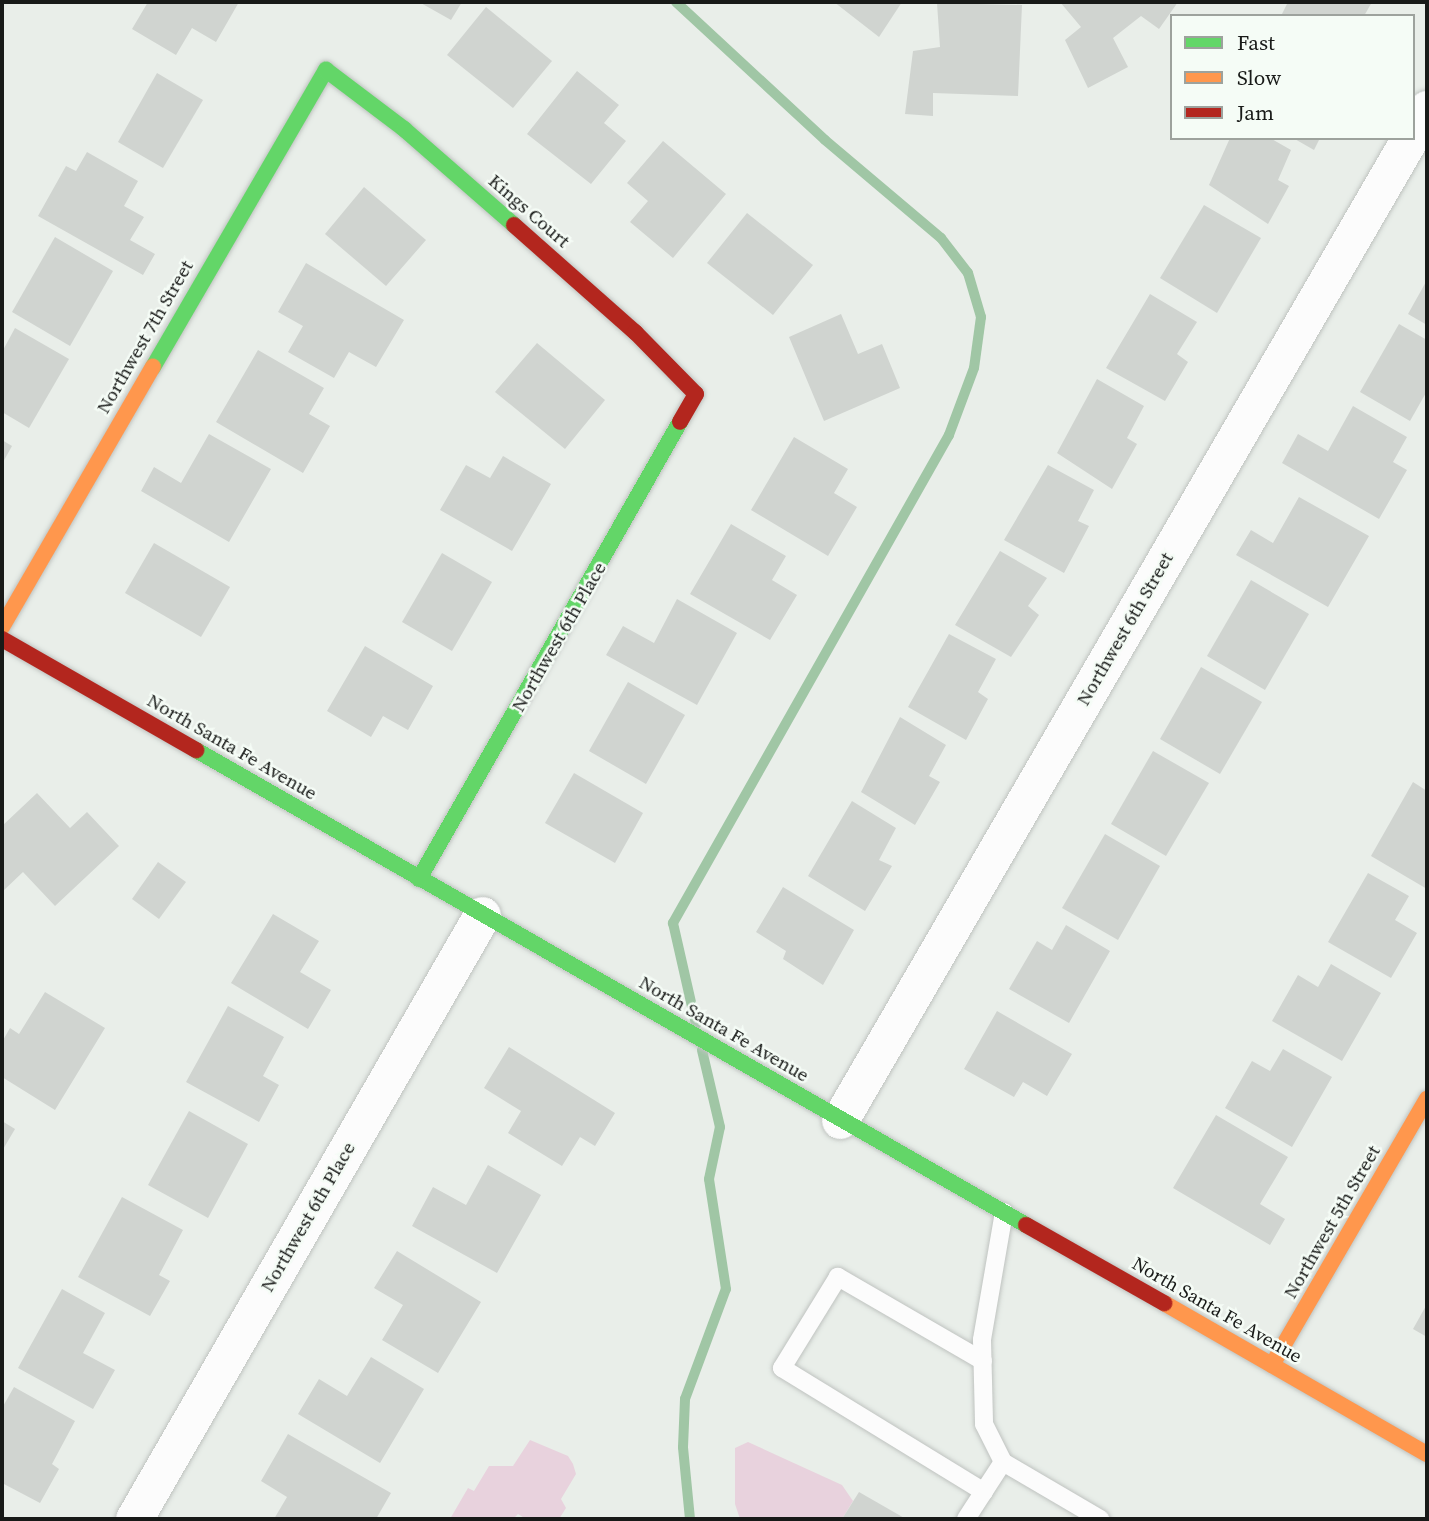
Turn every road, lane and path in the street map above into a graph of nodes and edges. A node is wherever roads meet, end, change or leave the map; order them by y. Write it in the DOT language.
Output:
graph roads {
  1 [pos="326,70"];
  2 [pos="1427,109"];
  3 [pos="1415,130"];
  4 [pos="1409,140"];
  5 [pos="696,394"];
  6 [pos="2,627"];
  7 [pos="2,639"];
  8 [pos="419,878"];
  9 [pos="482,915"];
  10 [pos="1427,1099"];
  11 [pos="840,1120"];
  12 [pos="1004,1212"];
  13 [pos="983,1361"];
  14 [pos="1272,1365"];
  15 [pos="1427,1454"];
  16 [pos="1003,1462"];
  17 [pos="984,1492"];
  18 [pos="134,1519"];
  19 [pos="966,1519"];
  20 [pos="1100,1519"];
  1 -- 5 [label="street, Kings Court"];
  1 -- 6 [label="street, Northwest 7th Street"];
  2 -- 3 [label="street"];
  4 -- 11 [label="street, Northwest 6th Street"];
  5 -- 8 [label="street, Northwest 6th Place"];
  7 -- 8 [label="street, North Santa Fe Avenue"];
  8 -- 9 [label="street, North Santa Fe Avenue"];
  9 -- 11 [label="street, North Santa Fe Avenue"];
  9 -- 18 [label="street, Northwest 6th Place"];
  10 -- 14 [label="street, Northwest 5th Street"];
  11 -- 12 [label="street, North Santa Fe Avenue"];
  12 -- 13 [label="lane"];
  12 -- 14 [label="street, North Santa Fe Avenue"];
  13 -- 16 [label="lane"];
  13 -- 17 [label="lane"];
  14 -- 15 [label="street, North Santa Fe Avenue"];
  16 -- 17 [label="lane"];
  16 -- 20 [label="lane"];
  17 -- 19 [label="lane"];
}
